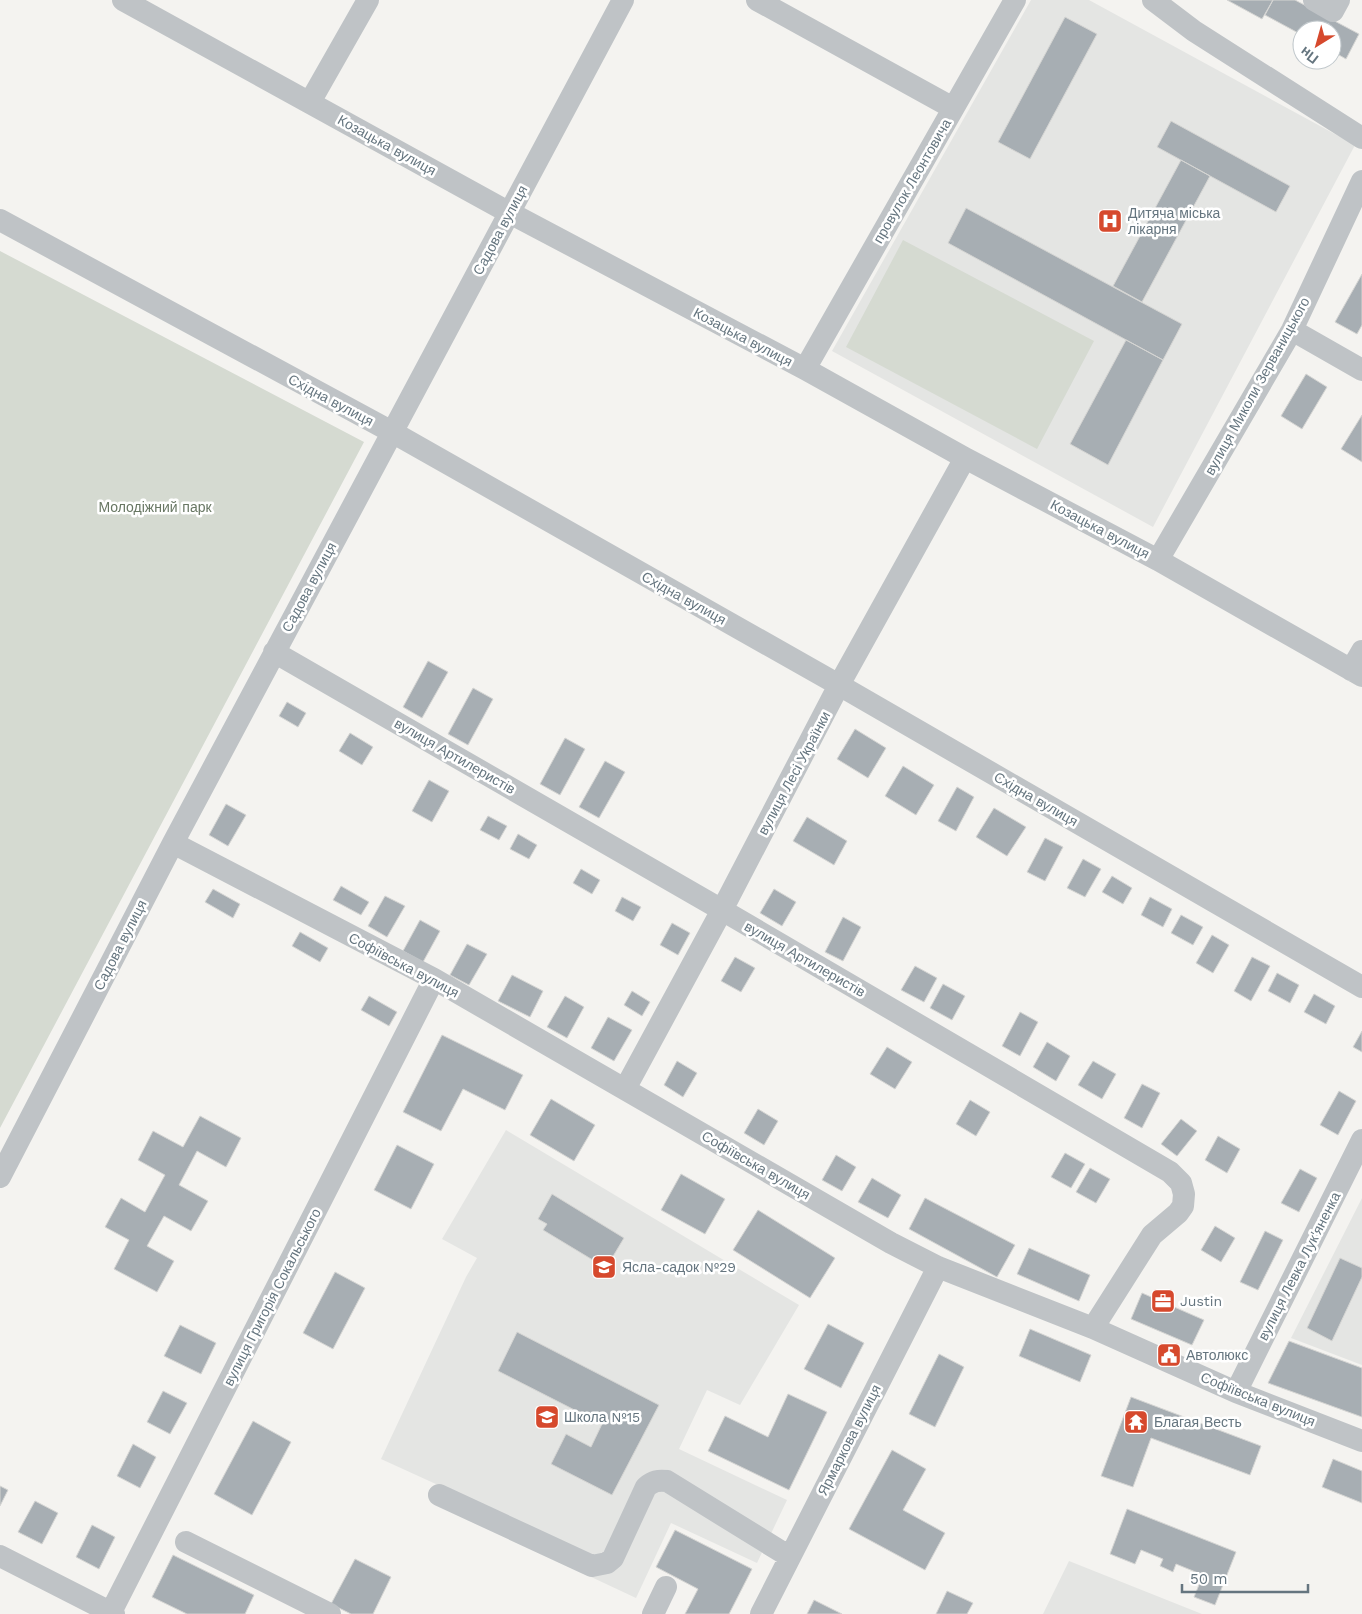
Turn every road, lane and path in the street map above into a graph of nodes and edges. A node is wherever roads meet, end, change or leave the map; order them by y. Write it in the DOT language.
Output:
graph roads {
  1 [pos="123,0"];
  2 [pos="368,0"];
  3 [pos="623,0"];
  4 [pos="757,0"];
  5 [pos="1015,0"];
  6 [pos="1314,0"];
  7 [pos="1339,0"];
  8 [pos="1162,3"];
  9 [pos="310,102"];
  10 [pos="953,108"];
  11 [pos="1362,138"];
  12 [pos="1362,181"];
  13 [pos="510,213"];
  14 [pos="0,220"];
  15 [pos="1292,330"];
  16 [pos="804,369"];
  17 [pos="1362,370"];
  18 [pos="392,432"];
  19 [pos="965,458"];
  20 [pos="1158,560"];
  21 [pos="1362,651"];
  22 [pos="274,652"];
  23 [pos="1357,673"];
  24 [pos="839,686"];
  25 [pos="173,843"];
  26 [pos="722,910"];
  27 [pos="434,979"];
  28 [pos="1362,987"];
  29 [pos="625,1089"];
  30 [pos="1362,1140"];
  31 [pos="1355,1171"];
  32 [pos="0,1176"];
  33 [pos="938,1267"];
  34 [pos="1093,1328"];
  35 [pos="1236,1392"];
  36 [pos="1362,1441"];
  37 [pos="439,1495"];
  38 [pos="186,1542"];
  39 [pos="0,1556"];
  40 [pos="790,1557"];
  41 [pos="666,1587"];
  42 [pos="111,1613"];
  43 [pos="330,1614"];
  44 [pos="653,1614"];
  45 [pos="761,1614"];
  1 -- 9 [label="street, Козацька вулиця"];
  2 -- 9 [label="street"];
  3 -- 13 [label="street, Садова вулиця"];
  4 -- 10 [label="street, провулок Леонтовича"];
  5 -- 10 [label="street"];
  6 -- 7 [label="street"];
  8 -- 11 [label="street"];
  9 -- 13 [label="street, Козацька вулиця"];
  10 -- 16 [label="street, провулок Леонтовича"];
  12 -- 15 [label="street, вулиця Миколи Зерваницького"];
  13 -- 16 [label="street, Козацька вулиця"];
  13 -- 18 [label="street, Садова вулиця"];
  14 -- 18 [label="street, Східна вулиця"];
  15 -- 17 [label="street"];
  15 -- 20 [label="street, вулиця Миколи Зерваницького"];
  16 -- 19 [label="street, Козацька вулиця"];
  18 -- 22 [label="street, Садова вулиця"];
  18 -- 24 [label="street, Східна вулиця"];
  19 -- 20 [label="street, Козацька вулиця"];
  19 -- 24 [label="street, вулиця Лесі Українки"];
  20 -- 23 [label="street, Козацька вулиця"];
  21 -- 23 [label="street"];
  22 -- 25 [label="street, Садова вулиця"];
  22 -- 26 [label="street, вулиця Артилеристів"];
  24 -- 26 [label="street, вулиця Лесі Українки"];
  24 -- 28 [label="street, Східна вулиця"];
  25 -- 27 [label="street, Софіївська вулиця"];
  25 -- 32 [label="street, Садова вулиця"];
  26 -- 29 [label="street, вулиця Лесі Українки"];
  26 -- 34 [label="street, вулиця Артилеристів"];
  27 -- 29 [label="street, Софіївська вулиця"];
  27 -- 42 [label="street, вулиця Григорія Сокальського"];
  29 -- 33 [label="street, Софіївська вулиця"];
  30 -- 31 [label="street, вулиця Левка Лук'яненка"];
  31 -- 35 [label="street, вулиця Левка Лук'яненка"];
  33 -- 34 [label="street, Софіївська вулиця"];
  33 -- 40 [label="street, Ярмаркова вулиця"];
  34 -- 35 [label="street, Софіївська вулиця"];
  35 -- 36 [label="street, Софіївська вулиця"];
  37 -- 40 [label="street"];
  38 -- 43 [label="street"];
  39 -- 42 [label="street"];
  40 -- 45 [label="street, Ярмаркова вулиця"];
  41 -- 44 [label="street"];
}
